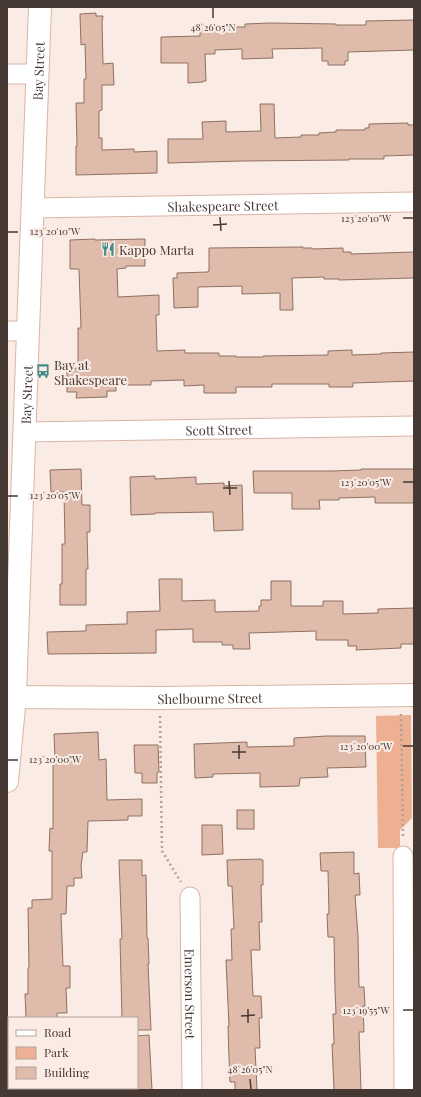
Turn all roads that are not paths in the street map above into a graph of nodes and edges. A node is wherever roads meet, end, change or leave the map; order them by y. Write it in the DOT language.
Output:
graph roads {
  1 [pos="40,7"];
  2 [pos="7,74"];
  3 [pos="38,74"];
  4 [pos="414,202"];
  5 [pos="32,208"];
  6 [pos="17,331"];
  7 [pos="414,426"];
  8 [pos="24,432"];
  9 [pos="13,568"];
  10 [pos="407,695"];
  11 [pos="11,696"];
  12 [pos="7,781"];
  13 [pos="403,856"];
  14 [pos="190,897"];
  15 [pos="192,1090"];
  16 [pos="404,1090"];
  1 -- 3 [label="main road, Bay Street"];
  2 -- 3 [label="street"];
  3 -- 5 [label="main road, Bay Street"];
  4 -- 5 [label="street, Shakespeare Street"];
  5 -- 6 [label="main road, Bay Street"];
  6 -- 8 [label="main road, Bay Street"];
  7 -- 8 [label="street, Scott Street"];
  8 -- 9 [label="main road, Bay Street"];
  9 -- 11 [label="main road, Bay Street"];
  10 -- 11 [label="main road, Shelbourne Street"];
  11 -- 12 [label="main road, Bay Street"];
  13 -- 16 [label="street"];
  14 -- 15 [label="street, Emerson Street"];
}
